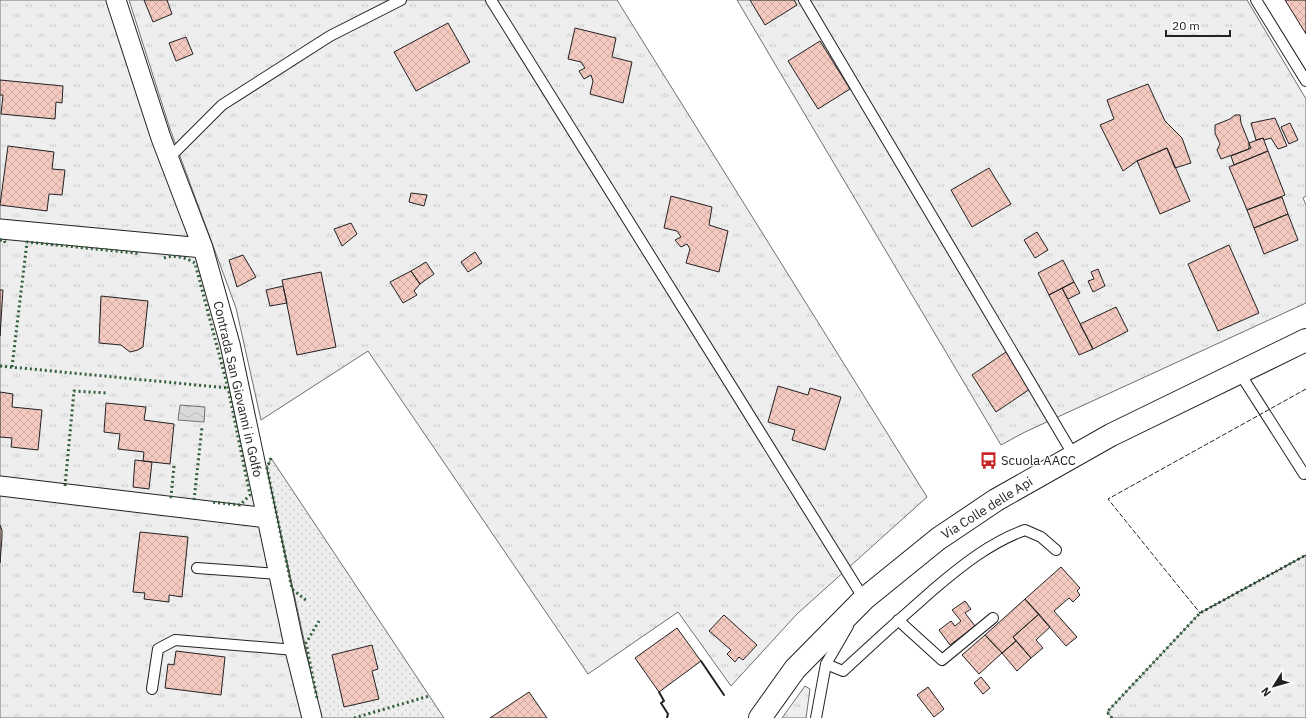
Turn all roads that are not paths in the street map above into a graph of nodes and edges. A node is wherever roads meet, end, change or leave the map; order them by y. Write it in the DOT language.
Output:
graph roads {
  1 [pos="116,0"];
  2 [pos="401,0"];
  3 [pos="491,0"];
  4 [pos="804,0"];
  5 [pos="1256,0"];
  6 [pos="1306,81"];
  7 [pos="169,158"];
  8 [pos="0,229"];
  9 [pos="203,248"];
  10 [pos="1306,340"];
  11 [pos="1239,372"];
  12 [pos="1074,456"];
  13 [pos="1304,474"];
  14 [pos="0,486"];
  15 [pos="268,518"];
  16 [pos="1056,550"];
  17 [pos="197,568"];
  18 [pos="279,574"];
  19 [pos="864,599"];
  20 [pos="993,618"];
  21 [pos="898,620"];
  22 [pos="295,650"];
  23 [pos="826,664"];
  24 [pos="152,689"];
  25 [pos="312,718"];
  26 [pos="760,718"];
  27 [pos="816,718"];
  1 -- 7 [label="street, Contrada San Giovanni in Golfo"];
  2 -- 7 [label="lane"];
  3 -- 19 [label="lane"];
  4 -- 12 [label="lane"];
  5 -- 6 [label="lane"];
  7 -- 9 [label="street, Contrada San Giovanni in Golfo"];
  8 -- 9 [label="street"];
  9 -- 15 [label="street, Contrada San Giovanni in Golfo"];
  10 -- 11 [label="main road, Via Colle delle Api"];
  11 -- 12 [label="main road, Via Colle delle Api"];
  11 -- 13 [label="lane"];
  12 -- 19 [label="main road, Via Colle delle Api"];
  14 -- 15 [label="street"];
  15 -- 18 [label="street, Contrada San Giovanni in Golfo"];
  16 -- 21 [label="lane"];
  17 -- 18 [label="lane"];
  18 -- 22 [label="street, Contrada San Giovanni in Golfo"];
  19 -- 23 [label="lane"];
  19 -- 26 [label="main road, Via Colle delle Api"];
  20 -- 21 [label="lane"];
  21 -- 23 [label="lane"];
  22 -- 24 [label="lane"];
  22 -- 25 [label="street, Contrada San Giovanni in Golfo"];
  23 -- 27 [label="lane"];
}
